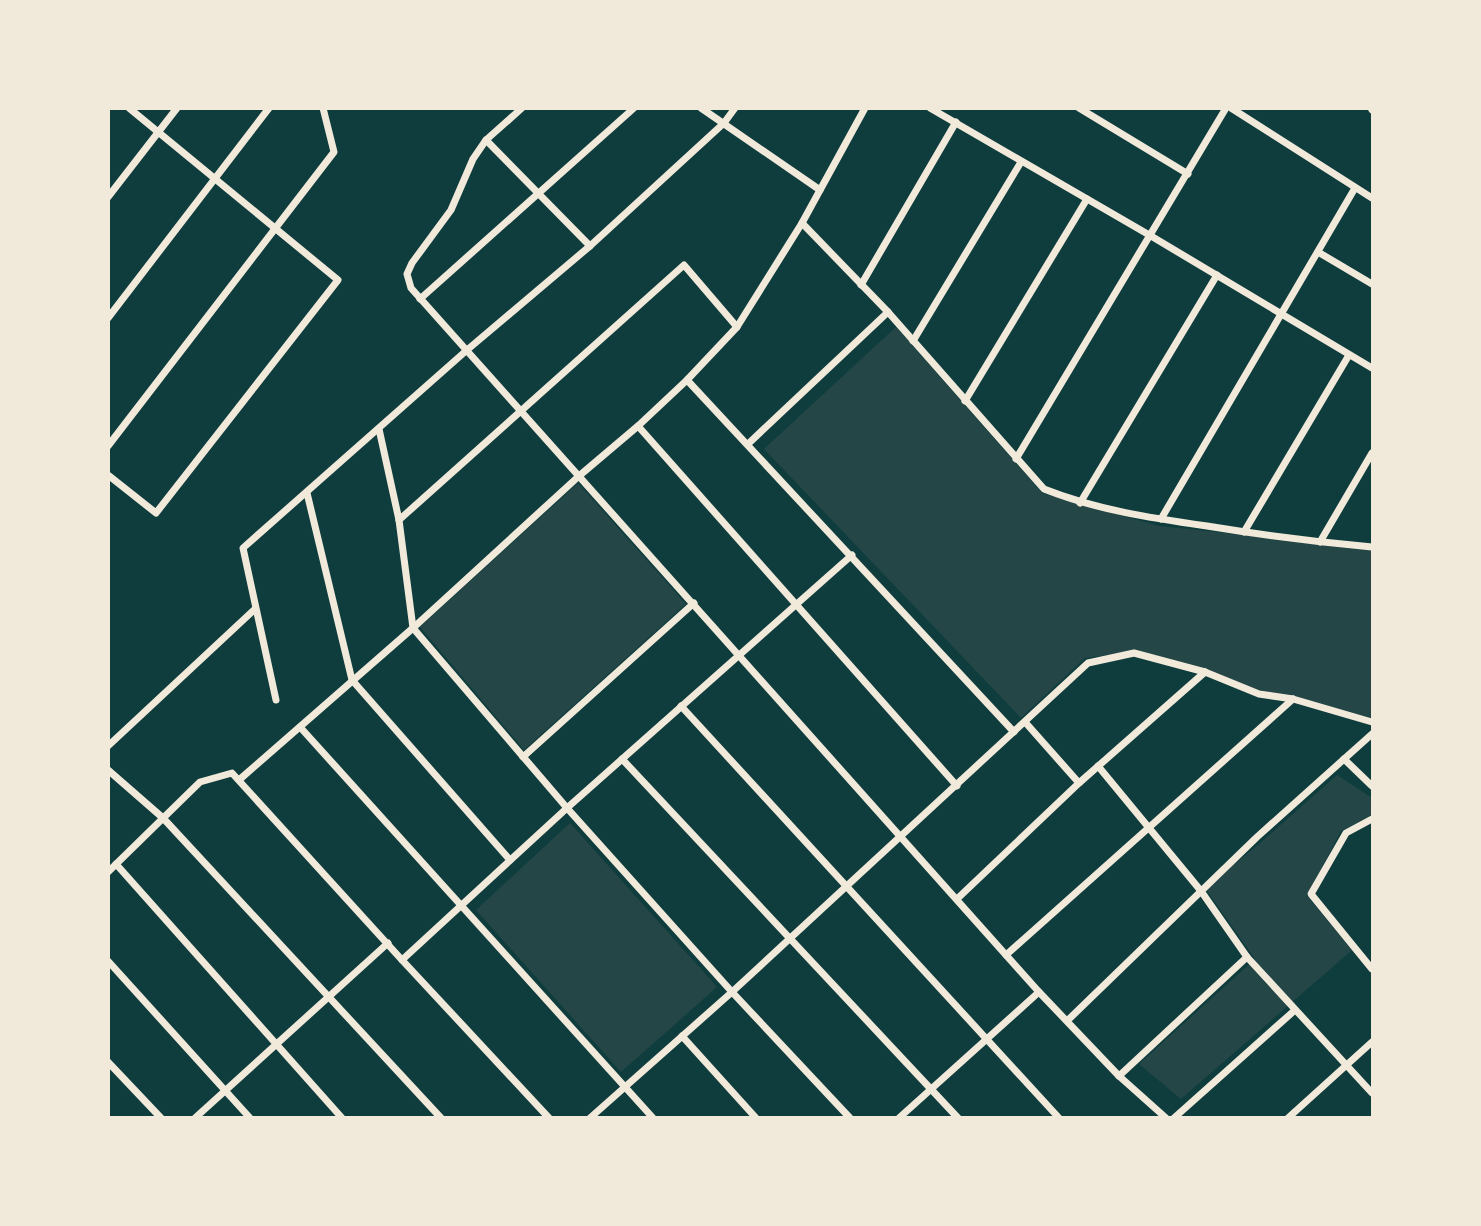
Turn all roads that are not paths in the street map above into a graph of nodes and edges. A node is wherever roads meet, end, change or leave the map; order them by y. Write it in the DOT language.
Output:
graph roads {
  1 [pos="129,108"];
  2 [pos="177,108"];
  3 [pos="269,108"];
  4 [pos="323,108"];
  5 [pos="522,108"];
  6 [pos="634,108"];
  7 [pos="701,108"];
  8 [pos="735,108"];
  9 [pos="865,108"];
  10 [pos="930,108"];
  11 [pos="1079,108"];
  12 [pos="1229,108"];
  13 [pos="956,122"];
  14 [pos="723,123"];
  15 [pos="160,132"];
  16 [pos="486,140"];
  17 [pos="1021,162"];
  18 [pos="1188,174"];
  19 [pos="215,177"];
  20 [pos="1355,188"];
  21 [pos="820,190"];
  22 [pos="538,192"];
  23 [pos="108,197"];
  24 [pos="1373,198"];
  25 [pos="1087,199"];
  26 [pos="803,223"];
  27 [pos="277,228"];
  28 [pos="1151,236"];
  29 [pos="590,246"];
  30 [pos="1318,251"];
  31 [pos="1217,275"];
  32 [pos="1373,284"];
  33 [pos="861,285"];
  34 [pos="421,299"];
  35 [pos="888,312"];
  36 [pos="1280,314"];
  37 [pos="108,318"];
  38 [pos="737,327"];
  39 [pos="913,341"];
  40 [pos="467,350"];
  41 [pos="1349,355"];
  42 [pos="1373,368"];
  43 [pos="687,380"];
  44 [pos="965,401"];
  45 [pos="520,412"];
  46 [pos="638,426"];
  47 [pos="379,429"];
  48 [pos="748,444"];
  49 [pos="108,446"];
  50 [pos="1373,453"];
  51 [pos="1016,459"];
  52 [pos="108,475"];
  53 [pos="579,476"];
  54 [pos="307,493"];
  55 [pos="1080,503"];
  56 [pos="1161,519"];
  57 [pos="399,520"];
  58 [pos="1244,532"];
  59 [pos="1320,542"];
  60 [pos="1373,547"];
  61 [pos="852,555"];
  62 [pos="694,603"];
  63 [pos="795,604"];
  64 [pos="255,608"];
  65 [pos="413,628"];
  66 [pos="739,655"];
  67 [pos="1205,672"];
  68 [pos="352,680"];
  69 [pos="276,699"];
  70 [pos="1293,699"];
  71 [pos="681,706"];
  72 [pos="1025,722"];
  73 [pos="1373,722"];
  74 [pos="300,727"];
  75 [pos="1014,732"];
  76 [pos="1373,734"];
  77 [pos="108,746"];
  78 [pos="523,757"];
  79 [pos="622,759"];
  80 [pos="1344,759"];
  81 [pos="1098,766"];
  82 [pos="108,770"];
  83 [pos="235,776"];
  84 [pos="1079,783"];
  85 [pos="957,786"];
  86 [pos="1373,786"];
  87 [pos="567,808"];
  88 [pos="163,818"];
  89 [pos="1373,819"];
  90 [pos="1150,830"];
  91 [pos="902,836"];
  92 [pos="510,860"];
  93 [pos="116,864"];
  94 [pos="108,872"];
  95 [pos="847,886"];
  96 [pos="1201,891"];
  97 [pos="957,899"];
  98 [pos="461,905"];
  99 [pos="790,938"];
  100 [pos="388,943"];
  101 [pos="1006,955"];
  102 [pos="1247,957"];
  103 [pos="402,960"];
  104 [pos="108,961"];
  105 [pos="1373,969"];
  106 [pos="732,992"];
  107 [pos="1039,992"];
  108 [pos="329,995"];
  109 [pos="1295,1010"];
  110 [pos="1068,1020"];
  111 [pos="682,1036"];
  112 [pos="987,1038"];
  113 [pos="1373,1042"];
  114 [pos="275,1044"];
  115 [pos="108,1062"];
  116 [pos="1346,1064"];
  117 [pos="1119,1076"];
  118 [pos="624,1087"];
  119 [pos="931,1088"];
  120 [pos="225,1090"];
  121 [pos="1373,1093"];
  122 [pos="161,1118"];
  123 [pos="195,1118"];
  124 [pos="250,1118"];
  125 [pos="342,1118"];
  126 [pos="441,1118"];
  127 [pos="549,1118"];
  128 [pos="590,1118"];
  129 [pos="653,1118"];
  130 [pos="756,1118"];
  131 [pos="850,1118"];
  132 [pos="899,1118"];
  133 [pos="958,1118"];
  134 [pos="1059,1118"];
  135 [pos="1166,1118"];
  136 [pos="1174,1118"];
  137 [pos="1288,1118"];
  1 -- 15 [label="street"];
  2 -- 15 [label="street"];
  3 -- 19 [label="street"];
  4 -- 27 [label="street"];
  5 -- 16 [label="street"];
  6 -- 22 [label="street"];
  7 -- 14 [label="street"];
  8 -- 14 [label="street"];
  9 -- 21 [label="street"];
  10 -- 13 [label="street"];
  11 -- 18 [label="street"];
  12 -- 18 [label="street"];
  12 -- 20 [label="street"];
  13 -- 17 [label="street"];
  13 -- 33 [label="street"];
  14 -- 21 [label="street"];
  14 -- 29 [label="street"];
  15 -- 19 [label="street"];
  15 -- 23 [label="street"];
  16 -- 22 [label="street"];
  16 -- 34 [label="street"];
  17 -- 25 [label="street"];
  17 -- 39 [label="street"];
  18 -- 28 [label="street"];
  19 -- 27 [label="street"];
  19 -- 37 [label="street"];
  20 -- 24 [label="street"];
  20 -- 30 [label="street"];
  21 -- 26 [label="street"];
  22 -- 29 [label="street"];
  22 -- 34 [label="street"];
  25 -- 28 [label="street"];
  25 -- 44 [label="street"];
  26 -- 33 [label="street"];
  26 -- 38 [label="street"];
  27 -- 49 [label="street"];
  27 -- 52 [label="street"];
  28 -- 31 [label="street"];
  28 -- 51 [label="street"];
  29 -- 40 [label="street"];
  30 -- 32 [label="street"];
  30 -- 36 [label="street"];
  31 -- 36 [label="street"];
  31 -- 55 [label="street"];
  33 -- 35 [label="street"];
  34 -- 40 [label="street"];
  35 -- 39 [label="street"];
  35 -- 48 [label="street"];
  36 -- 41 [label="street"];
  36 -- 56 [label="street"];
  38 -- 43 [label="street"];
  38 -- 45 [label="street"];
  39 -- 44 [label="street"];
  40 -- 45 [label="street"];
  40 -- 47 [label="street"];
  41 -- 42 [label="street"];
  41 -- 58 [label="street"];
  43 -- 46 [label="street"];
  43 -- 48 [label="street"];
  44 -- 51 [label="street"];
  45 -- 53 [label="street"];
  45 -- 57 [label="street"];
  46 -- 53 [label="street"];
  46 -- 63 [label="street"];
  47 -- 54 [label="street"];
  47 -- 57 [label="street"];
  48 -- 61 [label="street"];
  50 -- 59 [label="street"];
  51 -- 55 [label="street"];
  53 -- 62 [label="street"];
  53 -- 65 [label="street"];
  54 -- 64 [label="street"];
  54 -- 68 [label="street"];
  55 -- 56 [label="street"];
  56 -- 58 [label="street"];
  57 -- 65 [label="street"];
  58 -- 59 [label="street"];
  59 -- 60 [label="street"];
  61 -- 63 [label="street"];
  61 -- 75 [label="street"];
  62 -- 66 [label="street"];
  62 -- 78 [label="street"];
  63 -- 66 [label="street"];
  63 -- 85 [label="street"];
  64 -- 69 [label="street"];
  64 -- 77 [label="street"];
  65 -- 68 [label="street"];
  65 -- 78 [label="street"];
  66 -- 71 [label="street"];
  66 -- 91 [label="street"];
  67 -- 70 [label="street"];
  67 -- 72 [label="street"];
  67 -- 81 [label="street"];
  68 -- 74 [label="street"];
  68 -- 92 [label="street"];
  70 -- 73 [label="street"];
  70 -- 90 [label="street"];
  71 -- 79 [label="street"];
  71 -- 95 [label="street"];
  72 -- 75 [label="street"];
  72 -- 84 [label="street"];
  74 -- 83 [label="street"];
  74 -- 98 [label="street"];
  75 -- 85 [label="street"];
  76 -- 80 [label="street"];
  78 -- 87 [label="street"];
  79 -- 87 [label="street"];
  79 -- 99 [label="street"];
  80 -- 86 [label="street"];
  80 -- 96 [label="street"];
  81 -- 84 [label="street"];
  81 -- 90 [label="street"];
  82 -- 88 [label="street"];
  83 -- 88 [label="street"];
  83 -- 100 [label="street"];
  84 -- 97 [label="street"];
  85 -- 91 [label="street"];
  87 -- 92 [label="street"];
  87 -- 106 [label="street"];
  88 -- 93 [label="street"];
  88 -- 108 [label="street"];
  89 -- 105 [label="street"];
  90 -- 96 [label="street"];
  90 -- 101 [label="street"];
  91 -- 95 [label="street"];
  91 -- 97 [label="street"];
  92 -- 98 [label="street"];
  93 -- 94 [label="street"];
  93 -- 114 [label="street"];
  95 -- 99 [label="street"];
  95 -- 112 [label="street"];
  96 -- 102 [label="street"];
  96 -- 110 [label="street"];
  97 -- 101 [label="street"];
  98 -- 103 [label="street"];
  98 -- 118 [label="street"];
  99 -- 106 [label="street"];
  99 -- 119 [label="street"];
  100 -- 103 [label="street"];
  100 -- 108 [label="street"];
  101 -- 107 [label="street"];
  102 -- 109 [label="street"];
  102 -- 117 [label="street"];
  103 -- 127 [label="street"];
  104 -- 120 [label="street"];
  106 -- 111 [label="street"];
  106 -- 131 [label="street"];
  107 -- 110 [label="street"];
  107 -- 112 [label="street"];
  108 -- 114 [label="street"];
  108 -- 126 [label="street"];
  109 -- 116 [label="street"];
  109 -- 136 [label="street"];
  110 -- 117 [label="street"];
  111 -- 118 [label="street"];
  111 -- 130 [label="street"];
  112 -- 119 [label="street"];
  112 -- 134 [label="street"];
  113 -- 116 [label="street"];
  114 -- 120 [label="street"];
  114 -- 125 [label="street"];
  115 -- 122 [label="street"];
  116 -- 121 [label="street"];
  116 -- 137 [label="street"];
  117 -- 135 [label="street"];
  118 -- 128 [label="street"];
  118 -- 129 [label="street"];
  119 -- 132 [label="street"];
  119 -- 133 [label="street"];
  120 -- 123 [label="street"];
  120 -- 124 [label="street"];
}
